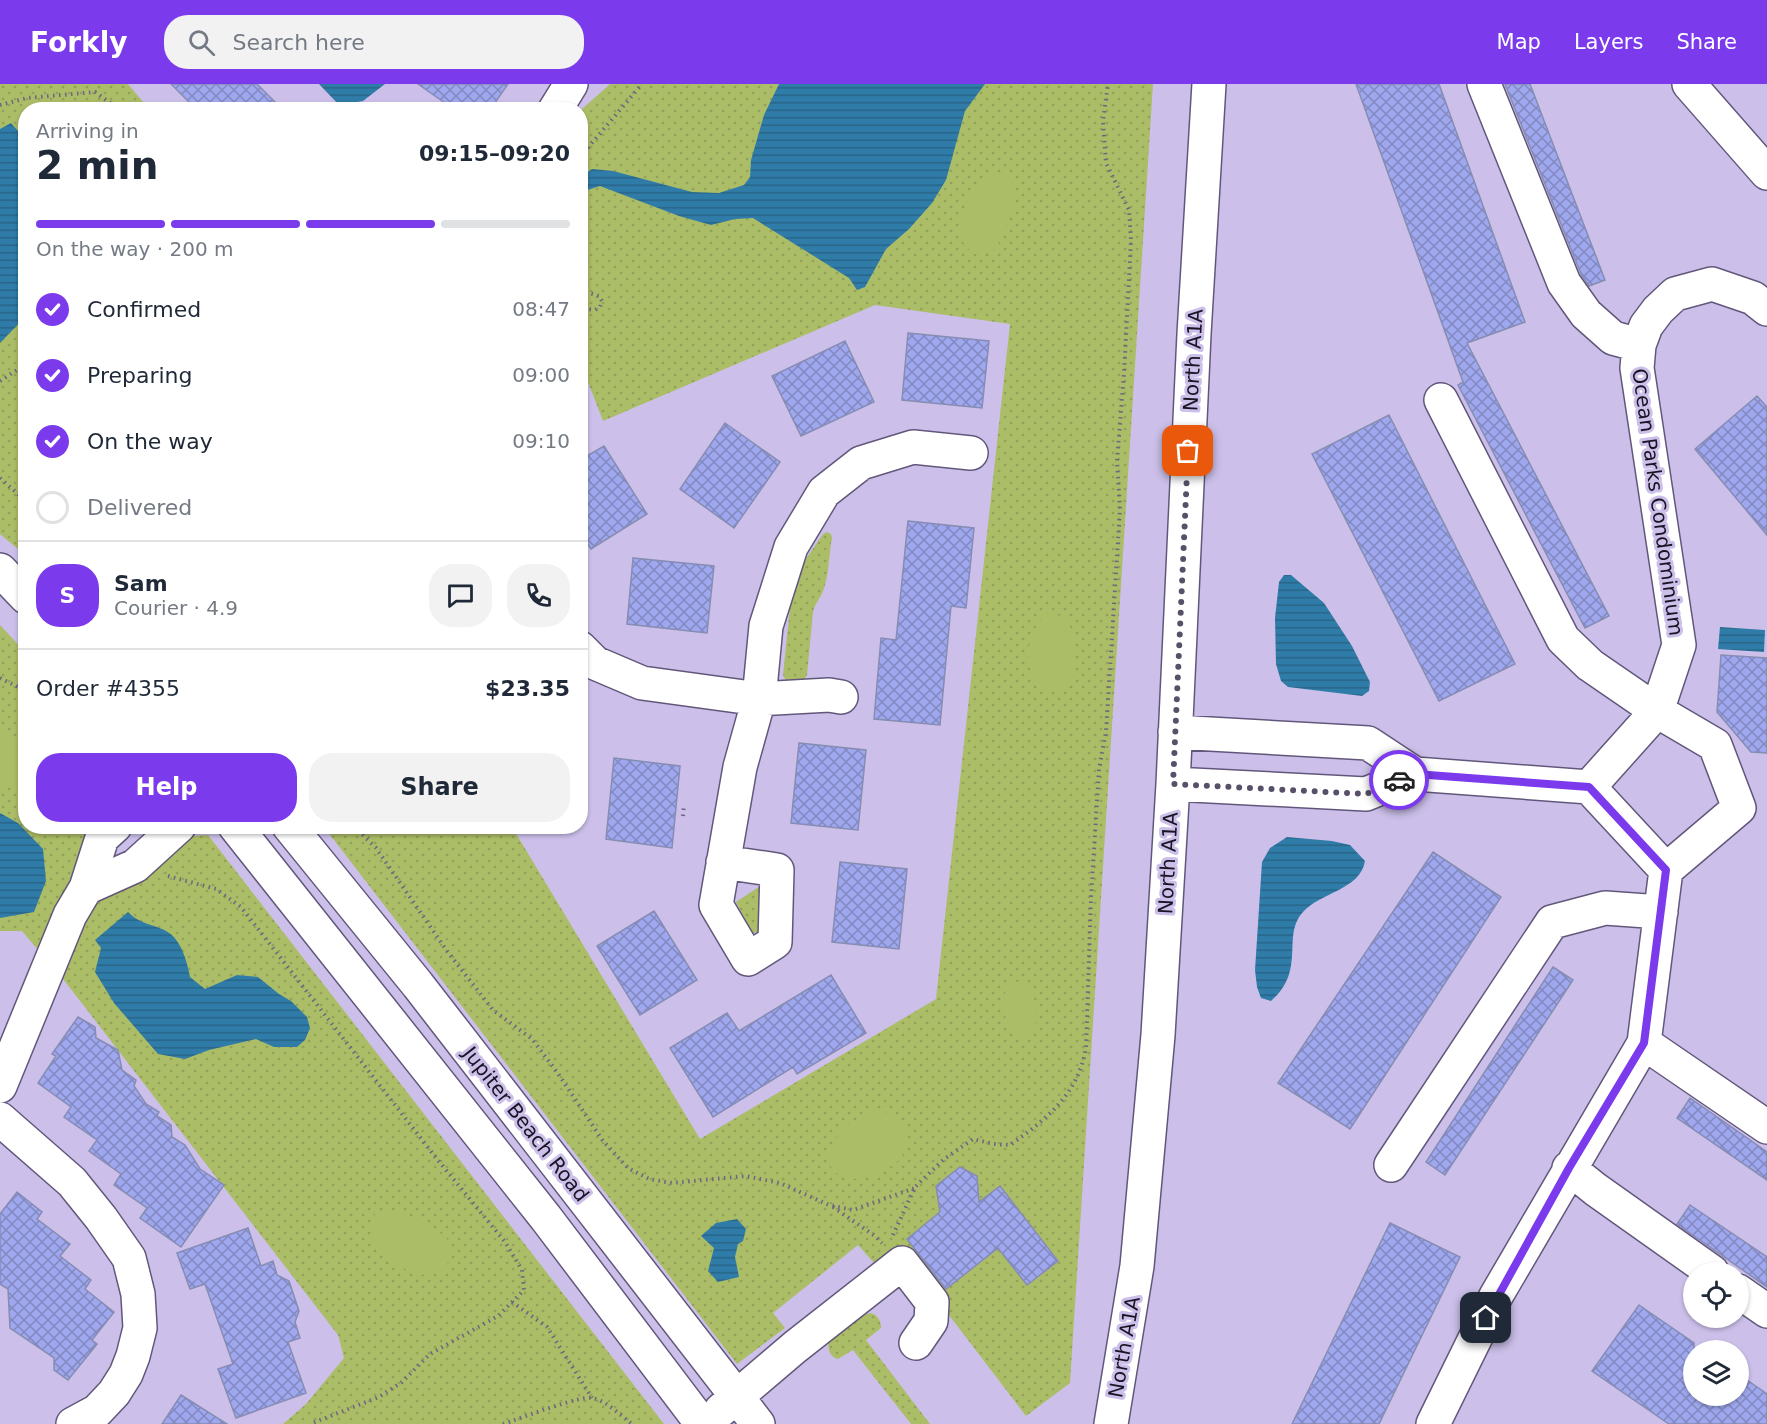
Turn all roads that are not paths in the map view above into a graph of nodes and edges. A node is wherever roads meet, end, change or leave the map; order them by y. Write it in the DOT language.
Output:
graph roads {
  1 [pos="571,84"];
  2 [pos="1209,84"];
  3 [pos="1484,84"];
  4 [pos="1689,84"];
  5 [pos="560,102"];
  6 [pos="1767,173"];
  7 [pos="1767,309"];
  8 [pos="1639,345"];
  9 [pos="1441,400"];
  10 [pos="971,453"];
  11 [pos="0,568"];
  12 [pos="18,580"];
  13 [pos="18,588"];
  14 [pos="588,656"];
  15 [pos="841,697"];
  16 [pos="759,699"];
  17 [pos="1657,711"];
  18 [pos="1175,732"];
  19 [pos="1415,774"];
  20 [pos="1173,784"];
  21 [pos="1589,787"];
  22 [pos="106,834"];
  23 [pos="170,834"];
  24 [pos="241,834"];
  25 [pos="295,834"];
  26 [pos="723,862"];
  27 [pos="1666,870"];
  28 [pos="86,888"];
  29 [pos="1661,912"];
  30 [pos="1644,1043"];
  31 [pos="0,1086"];
  32 [pos="0,1119"];
  33 [pos="1767,1127"];
  34 [pos="1391,1165"];
  35 [pos="1569,1168"];
  36 [pos="1698,1262"];
  37 [pos="1749,1299"];
  38 [pos="1767,1311"];
  39 [pos="916,1343"];
  40 [pos="737,1396"];
  41 [pos="73,1424"];
  42 [pos="704,1424"];
  43 [pos="758,1424"];
  44 [pos="1111,1424"];
  45 [pos="1433,1424"];
  1 -- 5 [label="street"];
  2 -- 18 [label="street, North A1A"];
  3 -- 8 [label="street"];
  4 -- 6 [label="street"];
  7 -- 8 [label="street, Ocean Parks Condominium"];
  8 -- 17 [label="street, Ocean Parks Condominium"];
  9 -- 17 [label="street"];
  10 -- 16 [label="street"];
  11 -- 12 [label="street"];
  11 -- 13 [label="street"];
  14 -- 16 [label="street"];
  15 -- 16 [label="street"];
  16 -- 26 [label="street"];
  17 -- 21 [label="street, Ocean Parks Condominium"];
  17 -- 27 [label="street"];
  18 -- 19 [label="street"];
  18 -- 20 [label="street, North A1A"];
  19 -- 20 [label="street"];
  19 -- 21 [label="street"];
  20 -- 44 [label="street, North A1A"];
  21 -- 27 [label="street"];
  22 -- 28 [label="street"];
  23 -- 28 [label="street"];
  24 -- 42 [label="street"];
  25 -- 40 [label="street, Jupiter Beach Road"];
  27 -- 29 [label="street"];
  28 -- 31 [label="street"];
  29 -- 30 [label="street"];
  29 -- 34 [label="street"];
  30 -- 33 [label="street"];
  30 -- 35 [label="street"];
  32 -- 41 [label="street"];
  35 -- 36 [label="street"];
  35 -- 45 [label="street"];
  37 -- 38 [label="street"];
  39 -- 40 [label="street"];
  40 -- 42 [label="street"];
  40 -- 43 [label="street, Jupiter Beach Road"];
}
